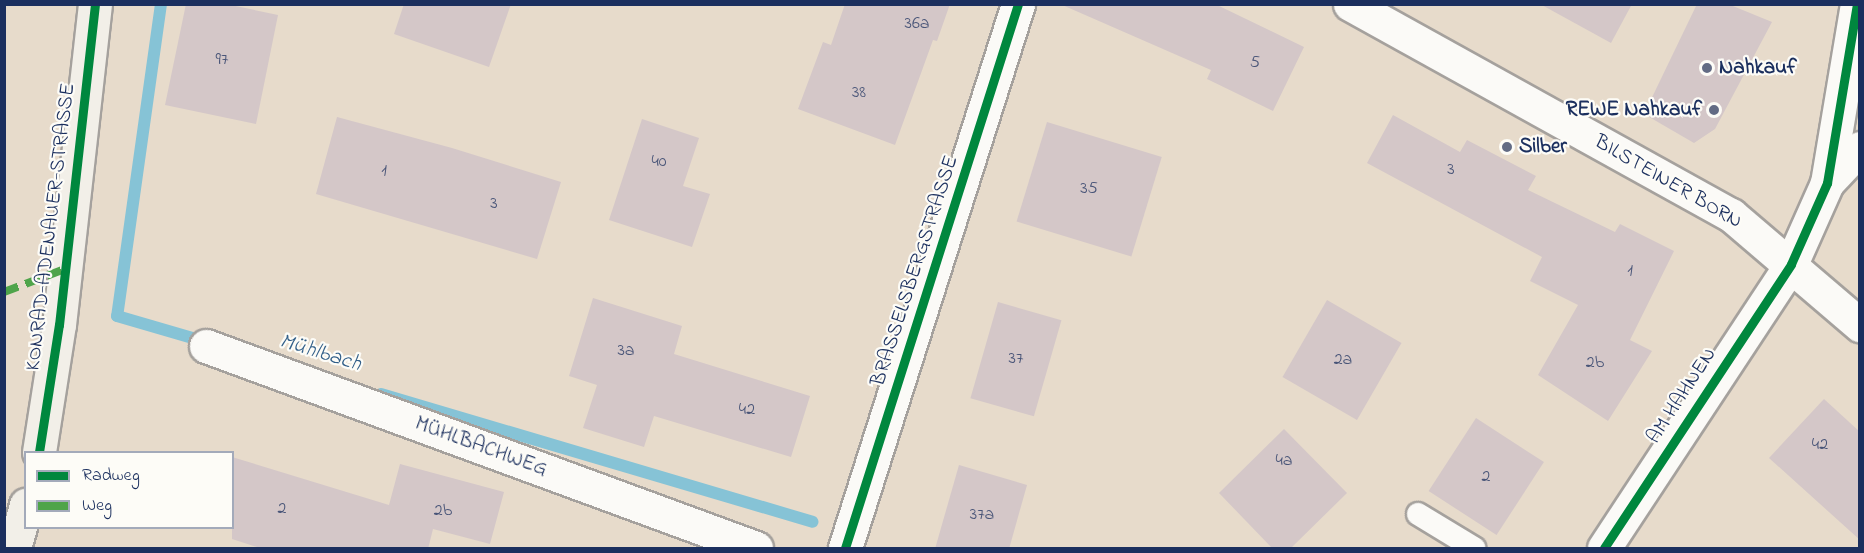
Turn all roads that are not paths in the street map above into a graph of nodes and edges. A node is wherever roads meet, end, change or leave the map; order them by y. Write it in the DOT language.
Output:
graph roads {
  1 [pos="95,4"];
  2 [pos="1018,4"];
  3 [pos="1350,4"];
  4 [pos="1857,4"];
  5 [pos="1860,148"];
  6 [pos="1827,183"];
  7 [pos="1791,264"];
  8 [pos="1860,325"];
  9 [pos="206,346"];
  10 [pos="39,451"];
  11 [pos="24,512"];
  12 [pos="1418,514"];
  13 [pos="14,549"];
  14 [pos="756,549"];
  15 [pos="845,549"];
  16 [pos="1474,549"];
  17 [pos="1604,549"];
  1 -- 10 [label="main road, KONRAD-ADENAUER-STRASSE"];
  2 -- 15 [label="street, BRASSELSBERGSTRASSE"];
  3 -- 7 [label="street, BILSTEINER BORN"];
  4 -- 6 [label="street"];
  5 -- 6 [label="street"];
  6 -- 7 [label="street, AM HAHNEN"];
  7 -- 8 [label="street, BILSTEINER BORN"];
  7 -- 17 [label="street, AM HAHNEN"];
  9 -- 14 [label="street, MÜHLBACHWEG"];
  11 -- 13 [label="main road"];
  12 -- 16 [label="lane"];
}
